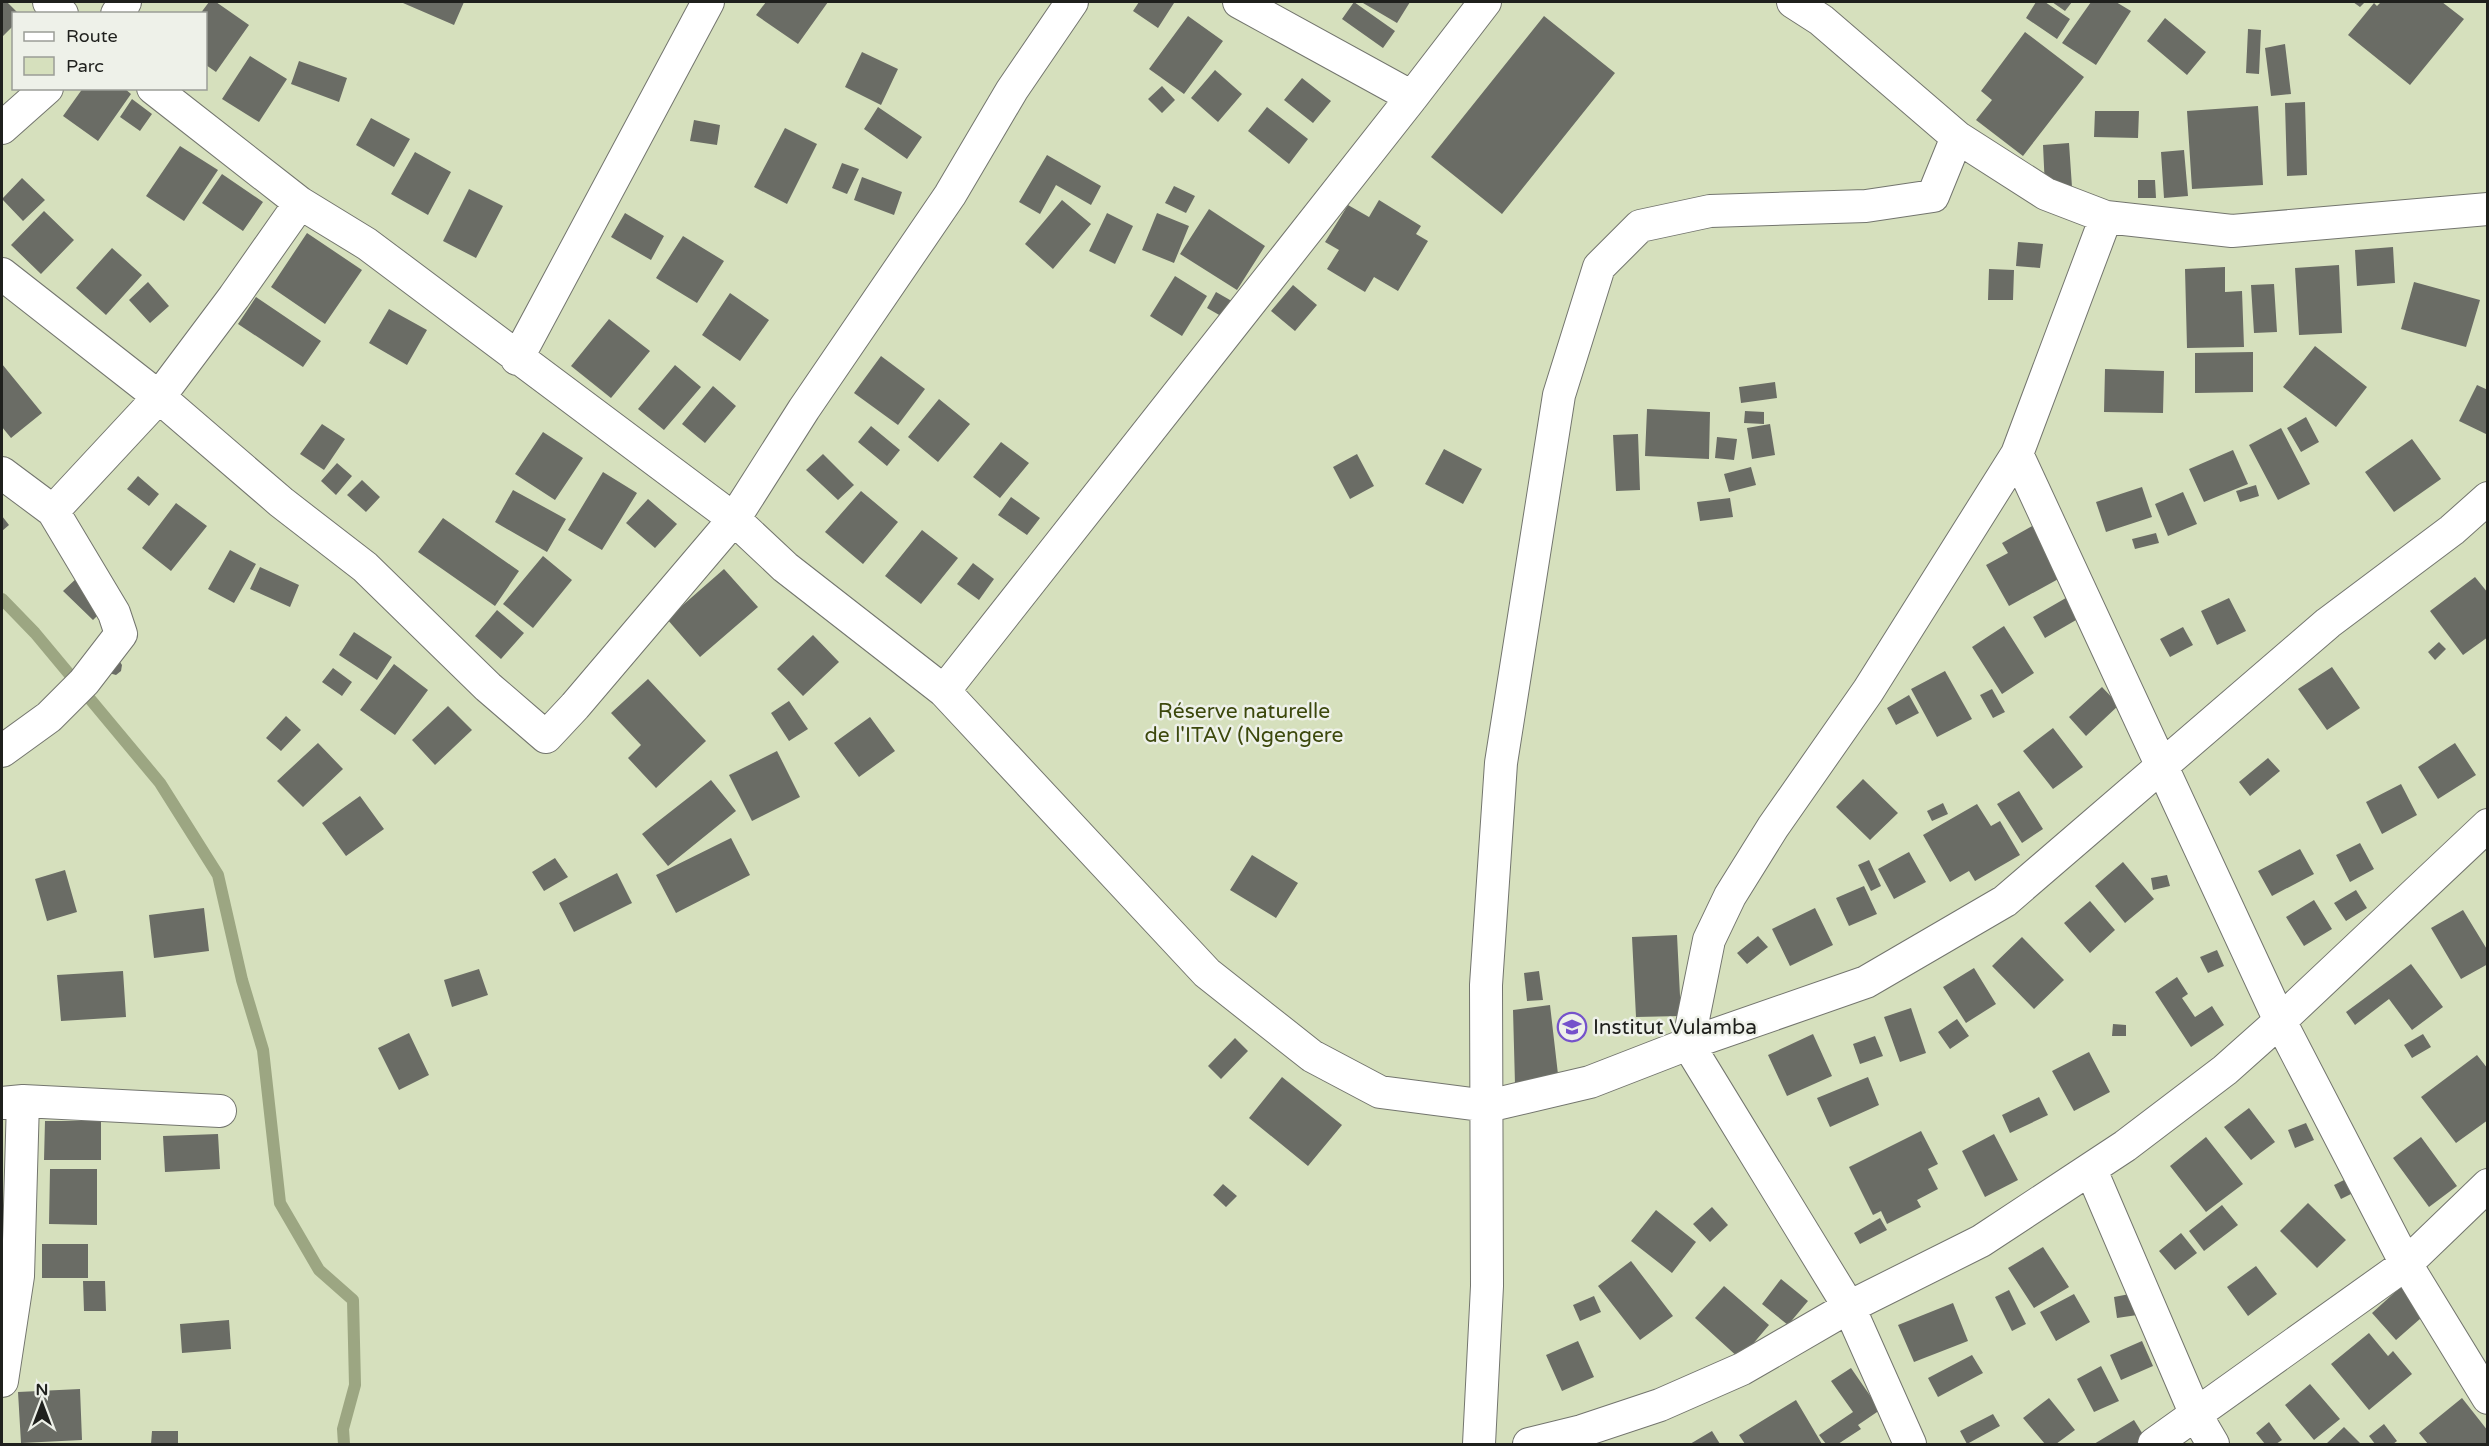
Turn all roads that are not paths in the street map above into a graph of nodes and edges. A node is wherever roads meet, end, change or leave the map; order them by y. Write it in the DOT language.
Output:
graph roads {
  1 [pos="708,2"];
  2 [pos="1072,2"];
  3 [pos="1239,2"];
  4 [pos="1485,2"];
  5 [pos="1793,2"];
  6 [pos="44,90"];
  7 [pos="156,90"];
  8 [pos="1412,97"];
  9 [pos="2,128"];
  10 [pos="1956,137"];
  11 [pos="300,203"];
  12 [pos="2485,205"];
  13 [pos="2106,217"];
  14 [pos="2,273"];
  15 [pos="517,359"];
  16 [pos="159,397"];
  17 [pos="2017,454"];
  18 [pos="2,473"];
  19 [pos="2487,498"];
  20 [pos="53,511"];
  21 [pos="734,519"];
  22 [pos="944,691"];
  23 [pos="2,752"];
  24 [pos="2161,764"];
  25 [pos="2487,825"];
  26 [pos="2280,1021"];
  27 [pos="1688,1044"];
  28 [pos="12,1102"];
  29 [pos="1488,1106"];
  30 [pos="220,1111"];
  31 [pos="2091,1170"];
  32 [pos="2487,1185"];
  33 [pos="2406,1264"];
  34 [pos="1849,1306"];
  35 [pos="2,1382"];
  36 [pos="2487,1398"];
  37 [pos="2196,1415"];
  38 [pos="1479,1444"];
  39 [pos="1529,1444"];
  40 [pos="1910,1444"];
  41 [pos="2154,1444"];
  42 [pos="2212,1444"];
  1 -- 15 [label="street"];
  2 -- 21 [label="street"];
  3 -- 8 [label="street"];
  4 -- 8 [label="street"];
  5 -- 10 [label="street"];
  6 -- 9 [label="street"];
  7 -- 11 [label="street"];
  8 -- 22 [label="street"];
  10 -- 13 [label="street"];
  10 -- 29 [label="street"];
  11 -- 15 [label="street"];
  11 -- 16 [label="street"];
  12 -- 13 [label="street"];
  13 -- 17 [label="street"];
  14 -- 16 [label="street"];
  15 -- 21 [label="street"];
  16 -- 20 [label="street"];
  16 -- 21 [label="street"];
  17 -- 24 [label="street"];
  17 -- 27 [label="street"];
  18 -- 20 [label="street"];
  19 -- 24 [label="street"];
  20 -- 23 [label="street"];
  21 -- 22 [label="street"];
  22 -- 29 [label="street"];
  24 -- 26 [label="street"];
  24 -- 27 [label="street"];
  25 -- 26 [label="street"];
  26 -- 31 [label="street"];
  26 -- 33 [label="street"];
  27 -- 29 [label="street"];
  27 -- 34 [label="street"];
  28 -- 30 [label="street"];
  28 -- 35 [label="street"];
  29 -- 38 [label="street"];
  31 -- 34 [label="street"];
  31 -- 37 [label="street"];
  32 -- 33 [label="street"];
  33 -- 36 [label="street"];
  33 -- 37 [label="street"];
  34 -- 39 [label="street"];
  34 -- 40 [label="street"];
  37 -- 41 [label="street"];
  37 -- 42 [label="street"];
}
